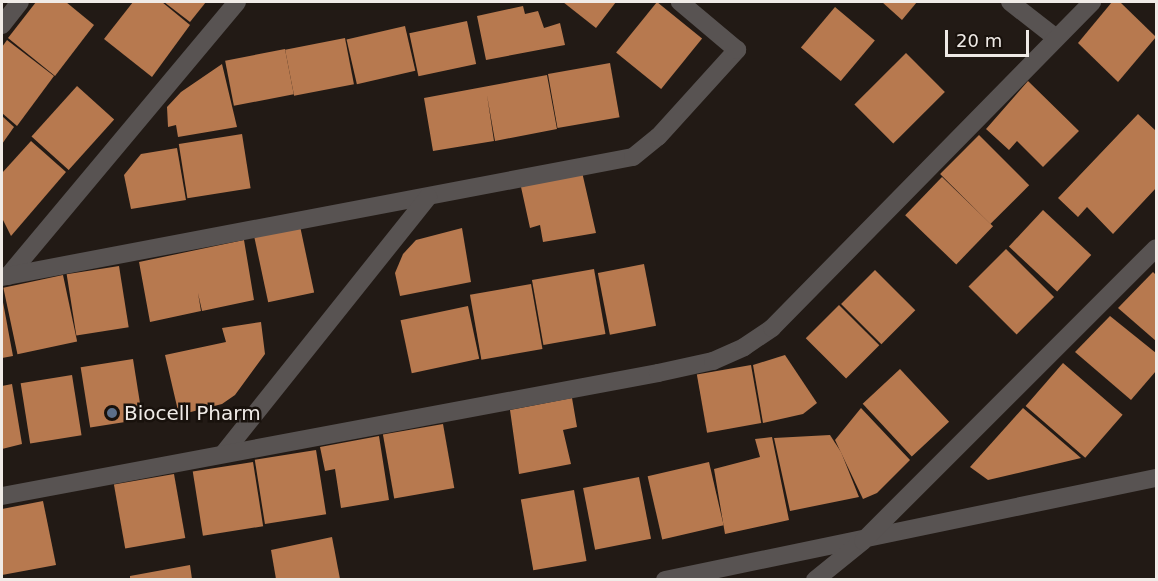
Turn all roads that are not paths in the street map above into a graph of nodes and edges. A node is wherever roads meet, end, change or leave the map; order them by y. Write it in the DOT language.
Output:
graph roads {
  1 [pos="20,2"];
  2 [pos="237,2"];
  3 [pos="680,2"];
  4 [pos="1010,2"];
  5 [pos="1092,2"];
  6 [pos="2,25"];
  7 [pos="1056,39"];
  8 [pos="428,197"];
  9 [pos="1156,248"];
  10 [pos="5,276"];
  11 [pos="223,454"];
  12 [pos="1156,478"];
  13 [pos="2,496"];
  14 [pos="863,541"];
  15 [pos="665,579"];
  16 [pos="815,579"];
  1 -- 6 [label="street"];
  2 -- 10 [label="street"];
  3 -- 8 [label="street"];
  4 -- 7 [label="street"];
  5 -- 7 [label="street"];
  7 -- 11 [label="street"];
  8 -- 10 [label="street"];
  8 -- 11 [label="street"];
  9 -- 14 [label="street"];
  11 -- 13 [label="street"];
  12 -- 14 [label="street"];
  14 -- 15 [label="street"];
  14 -- 16 [label="street"];
}
